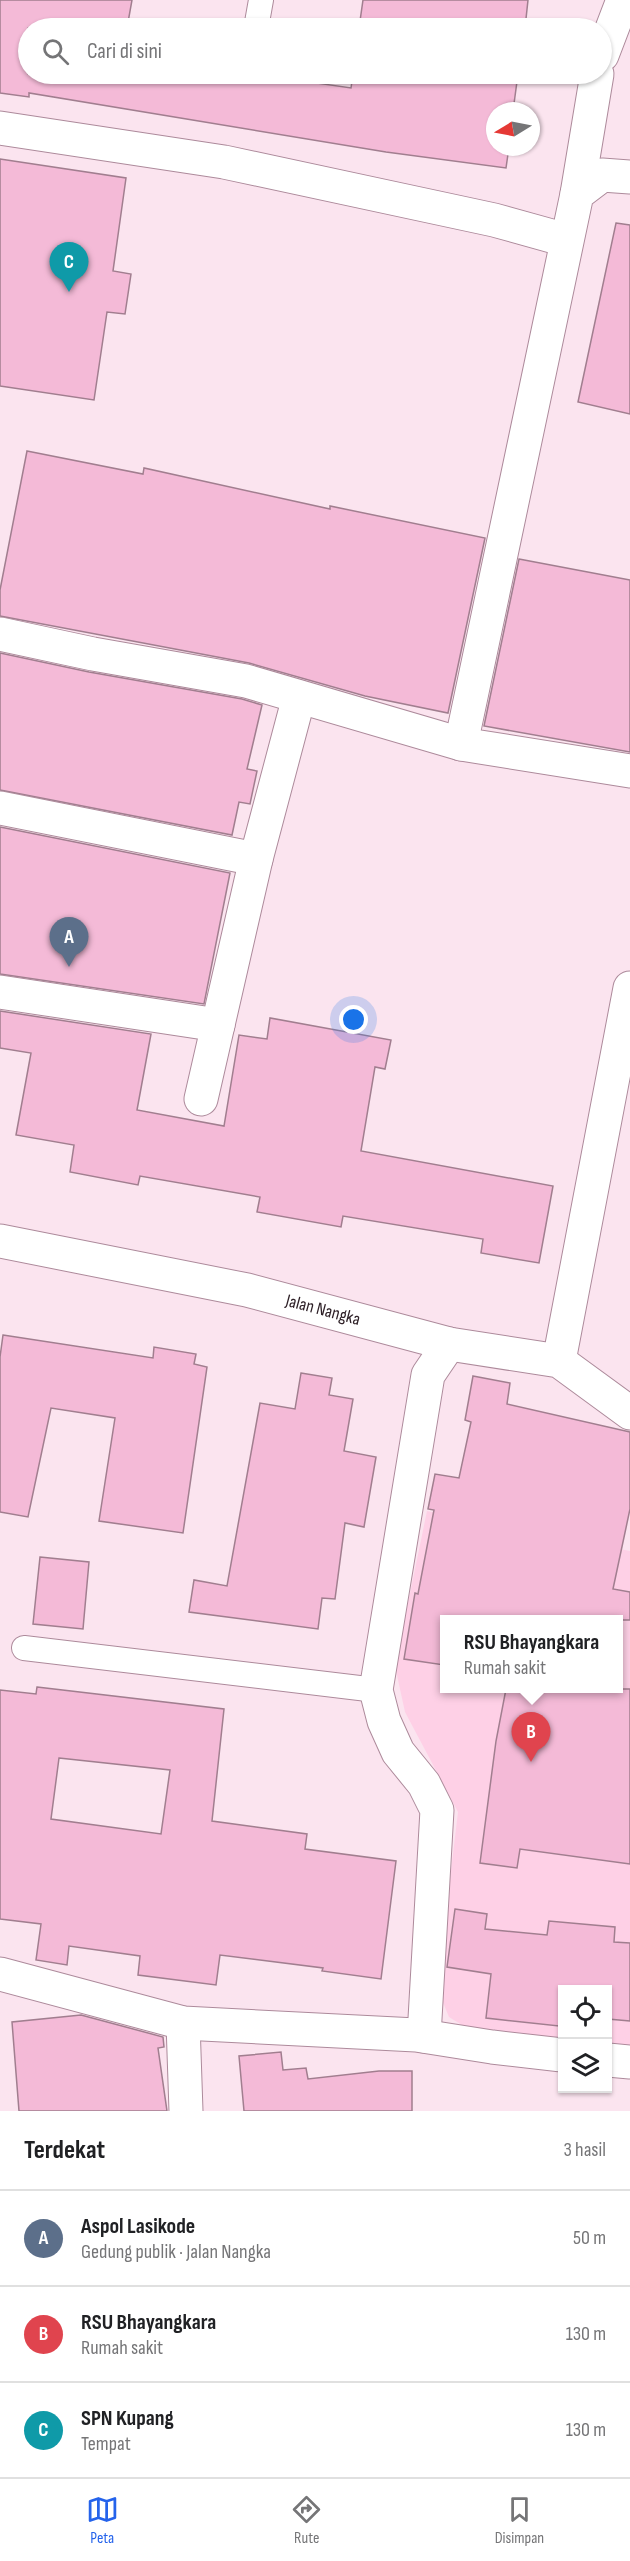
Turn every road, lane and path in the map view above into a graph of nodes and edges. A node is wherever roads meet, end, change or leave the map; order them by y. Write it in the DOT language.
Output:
graph roads {
  1 [pos="261,0"];
  2 [pos="623,0"];
  3 [pos="258,18"];
  4 [pos="612,28"];
  5 [pos="595,84"];
  6 [pos="0,128"];
  7 [pos="630,177"];
  8 [pos="577,194"];
  9 [pos="566,240"];
  10 [pos="0,634"];
  11 [pos="299,697"];
  12 [pos="461,744"];
  13 [pos="630,771"];
  14 [pos="0,808"];
  15 [pos="256,860"];
  16 [pos="630,988"];
  17 [pos="0,992"];
  18 [pos="218,1025"];
  19 [pos="201,1099"];
  20 [pos="617,1131"];
  21 [pos="0,1241"];
  22 [pos="449,1344"];
  23 [pos="559,1361"];
  24 [pos="630,1413"];
  25 [pos="24,1648"];
  26 [pos="376,1690"];
  27 [pos="0,1974"];
  28 [pos="183,2023"];
  29 [pos="424,2036"];
  30 [pos="558,2054"];
  31 [pos="612,2060"];
  32 [pos="630,2062"];
  33 [pos="186,2111"];
  1 -- 3 [label="lane"];
  2 -- 4 [label="street"];
  5 -- 8 [label="street"];
  6 -- 9 [label="street"];
  7 -- 8 [label="street"];
  8 -- 9 [label="street"];
  9 -- 12 [label="street"];
  10 -- 11 [label="street"];
  11 -- 12 [label="street"];
  11 -- 15 [label="street"];
  12 -- 13 [label="street"];
  14 -- 15 [label="street"];
  15 -- 18 [label="street"];
  16 -- 20 [label="street"];
  17 -- 18 [label="street"];
  18 -- 19 [label="street"];
  20 -- 23 [label="street"];
  21 -- 22 [label="street, Jalan Nangka"];
  22 -- 23 [label="street, Jalan Nangka"];
  22 -- 26 [label="street"];
  23 -- 24 [label="street, Jalan Nangka"];
  25 -- 26 [label="lane"];
  26 -- 29 [label="street"];
  27 -- 28 [label="street"];
  28 -- 29 [label="street"];
  28 -- 33 [label="street"];
  29 -- 30 [label="street"];
  31 -- 32 [label="street"];
}
